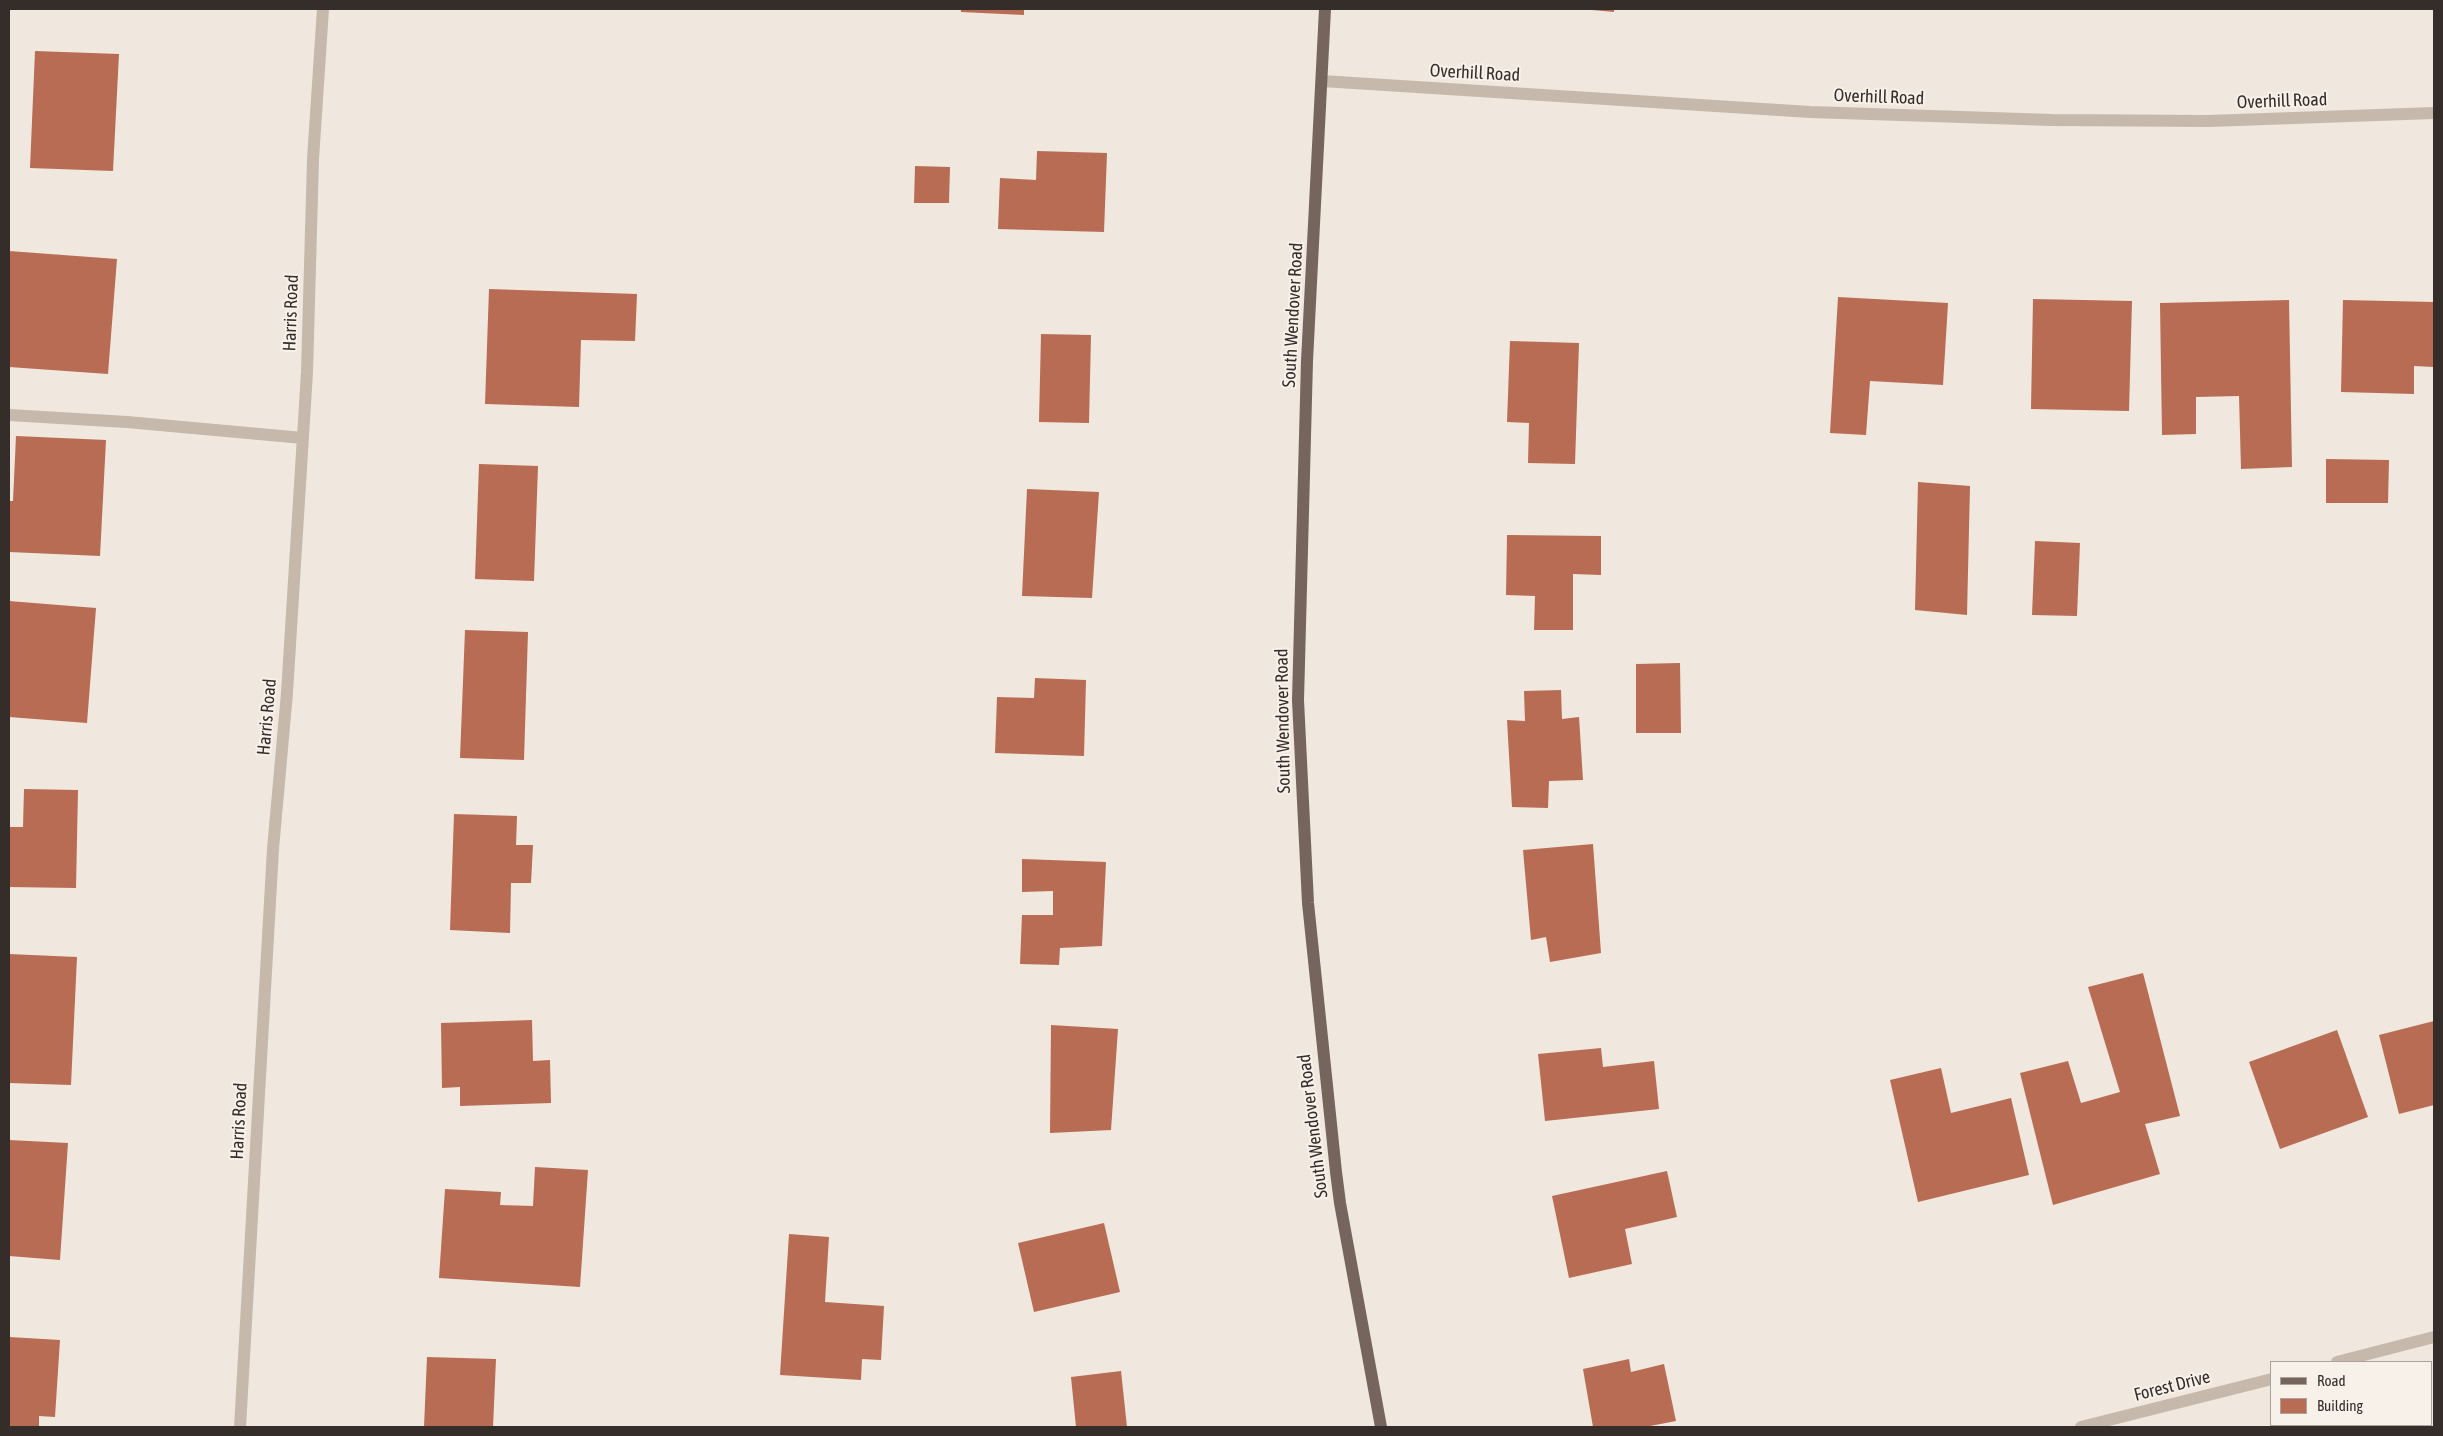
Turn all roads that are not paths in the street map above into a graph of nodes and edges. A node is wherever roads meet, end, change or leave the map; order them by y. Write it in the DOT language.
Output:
graph roads {
  1 [pos="323,9"];
  2 [pos="1325,9"];
  3 [pos="1322,81"];
  4 [pos="2434,113"];
  5 [pos="9,416"];
  6 [pos="303,438"];
  7 [pos="2434,1337"];
  8 [pos="2341,1361"];
  9 [pos="2270,1380"];
  10 [pos="240,1427"];
  11 [pos="1380,1427"];
  12 [pos="2081,1427"];
  1 -- 6 [label="street, Harris Road"];
  2 -- 3 [label="main road, South Wendover Road"];
  3 -- 4 [label="street, Overhill Road"];
  3 -- 11 [label="main road, South Wendover Road"];
  5 -- 6 [label="street"];
  6 -- 10 [label="street, Harris Road"];
  7 -- 8 [label="street"];
  9 -- 12 [label="street, Forest Drive"];
}
